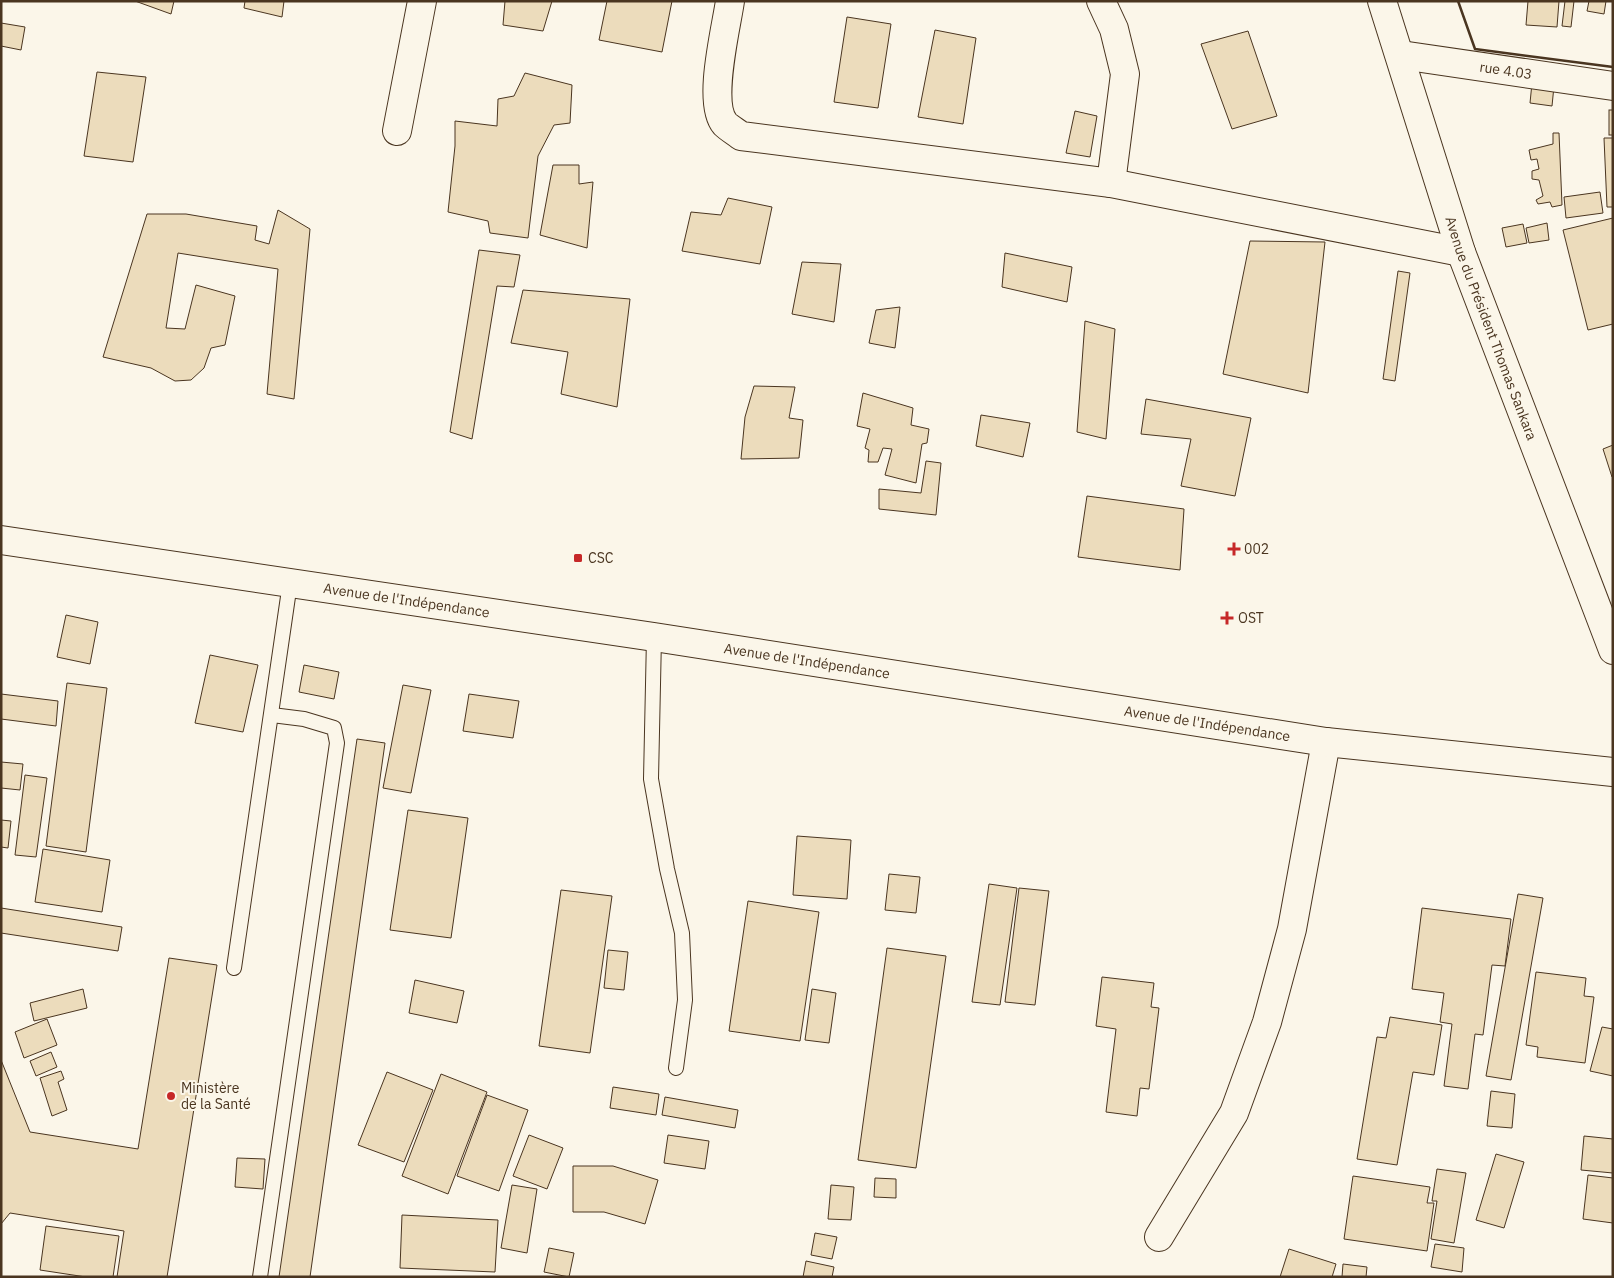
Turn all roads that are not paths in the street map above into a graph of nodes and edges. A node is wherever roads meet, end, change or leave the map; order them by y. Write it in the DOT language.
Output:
graph roads {
  1 [pos="422,1"];
  2 [pos="730,1"];
  3 [pos="1101,1"];
  4 [pos="1382,1"];
  5 [pos="1400,55"];
  6 [pos="1613,86"];
  7 [pos="397,131"];
  8 [pos="1111,183"];
  9 [pos="1461,252"];
  10 [pos="1,540"];
  11 [pos="290,583"];
  12 [pos="654,637"];
  13 [pos="1613,650"];
  14 [pos="272,715"];
  15 [pos="1326,742"];
  16 [pos="1613,772"];
  17 [pos="234,968"];
  18 [pos="676,1068"];
  19 [pos="1159,1237"];
  20 [pos="260,1277"];
  1 -- 7 [label="main road"];
  2 -- 8 [label="main road"];
  3 -- 8 [label="main road"];
  4 -- 5 [label="main road, Avenue du Président Thomas Sankara"];
  5 -- 6 [label="main road, rue 4.03"];
  5 -- 9 [label="main road, Avenue du Président Thomas Sankara"];
  8 -- 9 [label="main road"];
  9 -- 13 [label="main road, Avenue du Président Thomas Sankara"];
  10 -- 11 [label="main road, Avenue de l'Indépendance"];
  11 -- 12 [label="main road, Avenue de l'Indépendance"];
  11 -- 14 [label="lane"];
  12 -- 15 [label="main road, Avenue de l'Indépendance"];
  12 -- 18 [label="lane"];
  14 -- 17 [label="lane"];
  14 -- 20 [label="lane"];
  15 -- 16 [label="main road, Avenue de l'Indépendance"];
  15 -- 19 [label="main road"];
}
